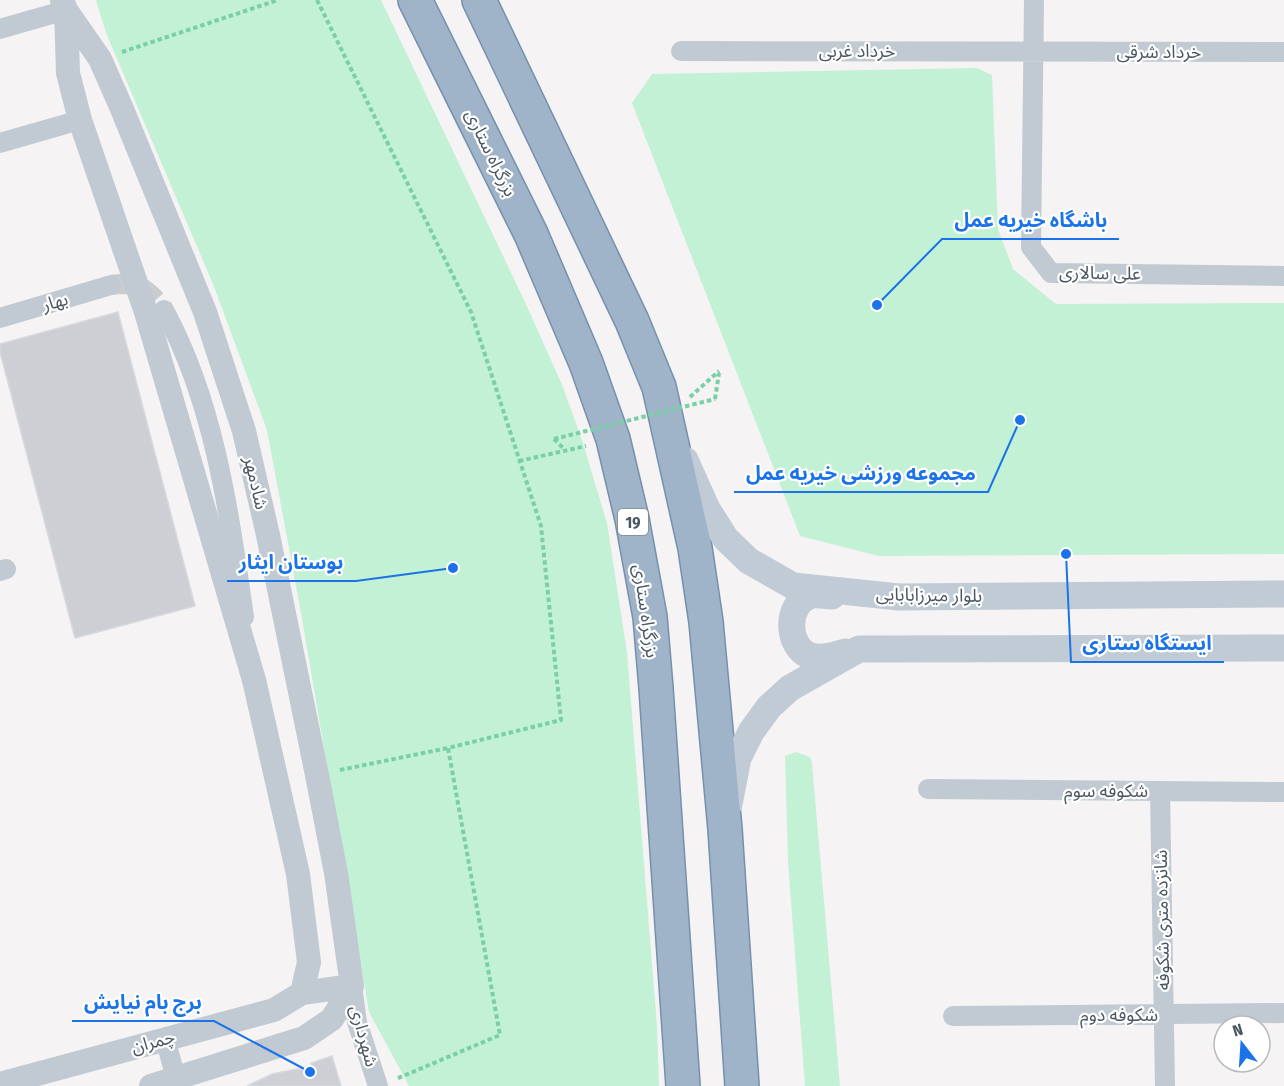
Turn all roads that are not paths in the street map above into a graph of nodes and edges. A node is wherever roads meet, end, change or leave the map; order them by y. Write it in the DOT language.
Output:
graph roads {
  1 [pos="415,0"];
  2 [pos="479,0"];
  3 [pos="1034,0"];
  4 [pos="64,5"];
  5 [pos="0,29"];
  6 [pos="681,51"];
  7 [pos="1034,51"];
  8 [pos="1284,52"];
  9 [pos="80,120"];
  10 [pos="0,143"];
  11 [pos="1284,276"];
  12 [pos="111,285"];
  13 [pos="164,310"];
  14 [pos="0,318"];
  15 [pos="666,418"];
  16 [pos="1284,594"];
  17 [pos="899,597"];
  18 [pos="1284,648"];
  19 [pos="859,649"];
  20 [pos="254,680"];
  21 [pos="928,789"];
  22 [pos="1160,791"];
  23 [pos="1284,792"];
  24 [pos="725,829"];
  25 [pos="352,986"];
  26 [pos="302,993"];
  27 [pos="1284,1013"];
  28 [pos="1164,1014"];
  29 [pos="953,1016"];
  30 [pos="165,1038"];
  31 [pos="177,1082"];
  32 [pos="0,1084"];
  33 [pos="385,1084"];
  34 [pos="151,1086"];
  35 [pos="683,1086"];
  36 [pos="742,1086"];
  37 [pos="1165,1086"];
  1 -- 35 [label="highway, بزرگراه ستاری / 19"];
  2 -- 15 [label="highway"];
  3 -- 7 [label="street, علی سالاری"];
  4 -- 5 [label="street"];
  4 -- 9 [label="street"];
  4 -- 25 [label="street, شادمهر"];
  6 -- 7 [label="street, خرداد غربی"];
  7 -- 8 [label="street, خرداد شرقی"];
  7 -- 11 [label="street, علی سالاری"];
  9 -- 10 [label="street"];
  9 -- 20 [label="street"];
  12 -- 14 [label="street, بهار"];
  13 -- 20 [label="street"];
  15 -- 17 [label="main road, بلوار میرزابابایی"];
  15 -- 24 [label="highway"];
  16 -- 17 [label="main road, بلوار میرزابابایی"];
  17 -- 19 [label="main road"];
  18 -- 19 [label="main road"];
  19 -- 24 [label="main road"];
  20 -- 26 [label="street"];
  21 -- 22 [label="street, شکوفه سوم"];
  22 -- 23 [label="street, شکوفه سوم"];
  22 -- 28 [label="street, شانزده متری شکوفه"];
  24 -- 36 [label="highway"];
  25 -- 26 [label="street"];
  25 -- 31 [label="street"];
  25 -- 33 [label="street, شهرداری"];
  26 -- 30 [label="street, چمران"];
  27 -- 28 [label="street, شکوفه دوم"];
  28 -- 29 [label="street, شکوفه دوم"];
  28 -- 37 [label="street, شانزده متری شکوفه"];
  30 -- 31 [label="street"];
  30 -- 32 [label="street, چمران"];
  31 -- 34 [label="street"];
}
